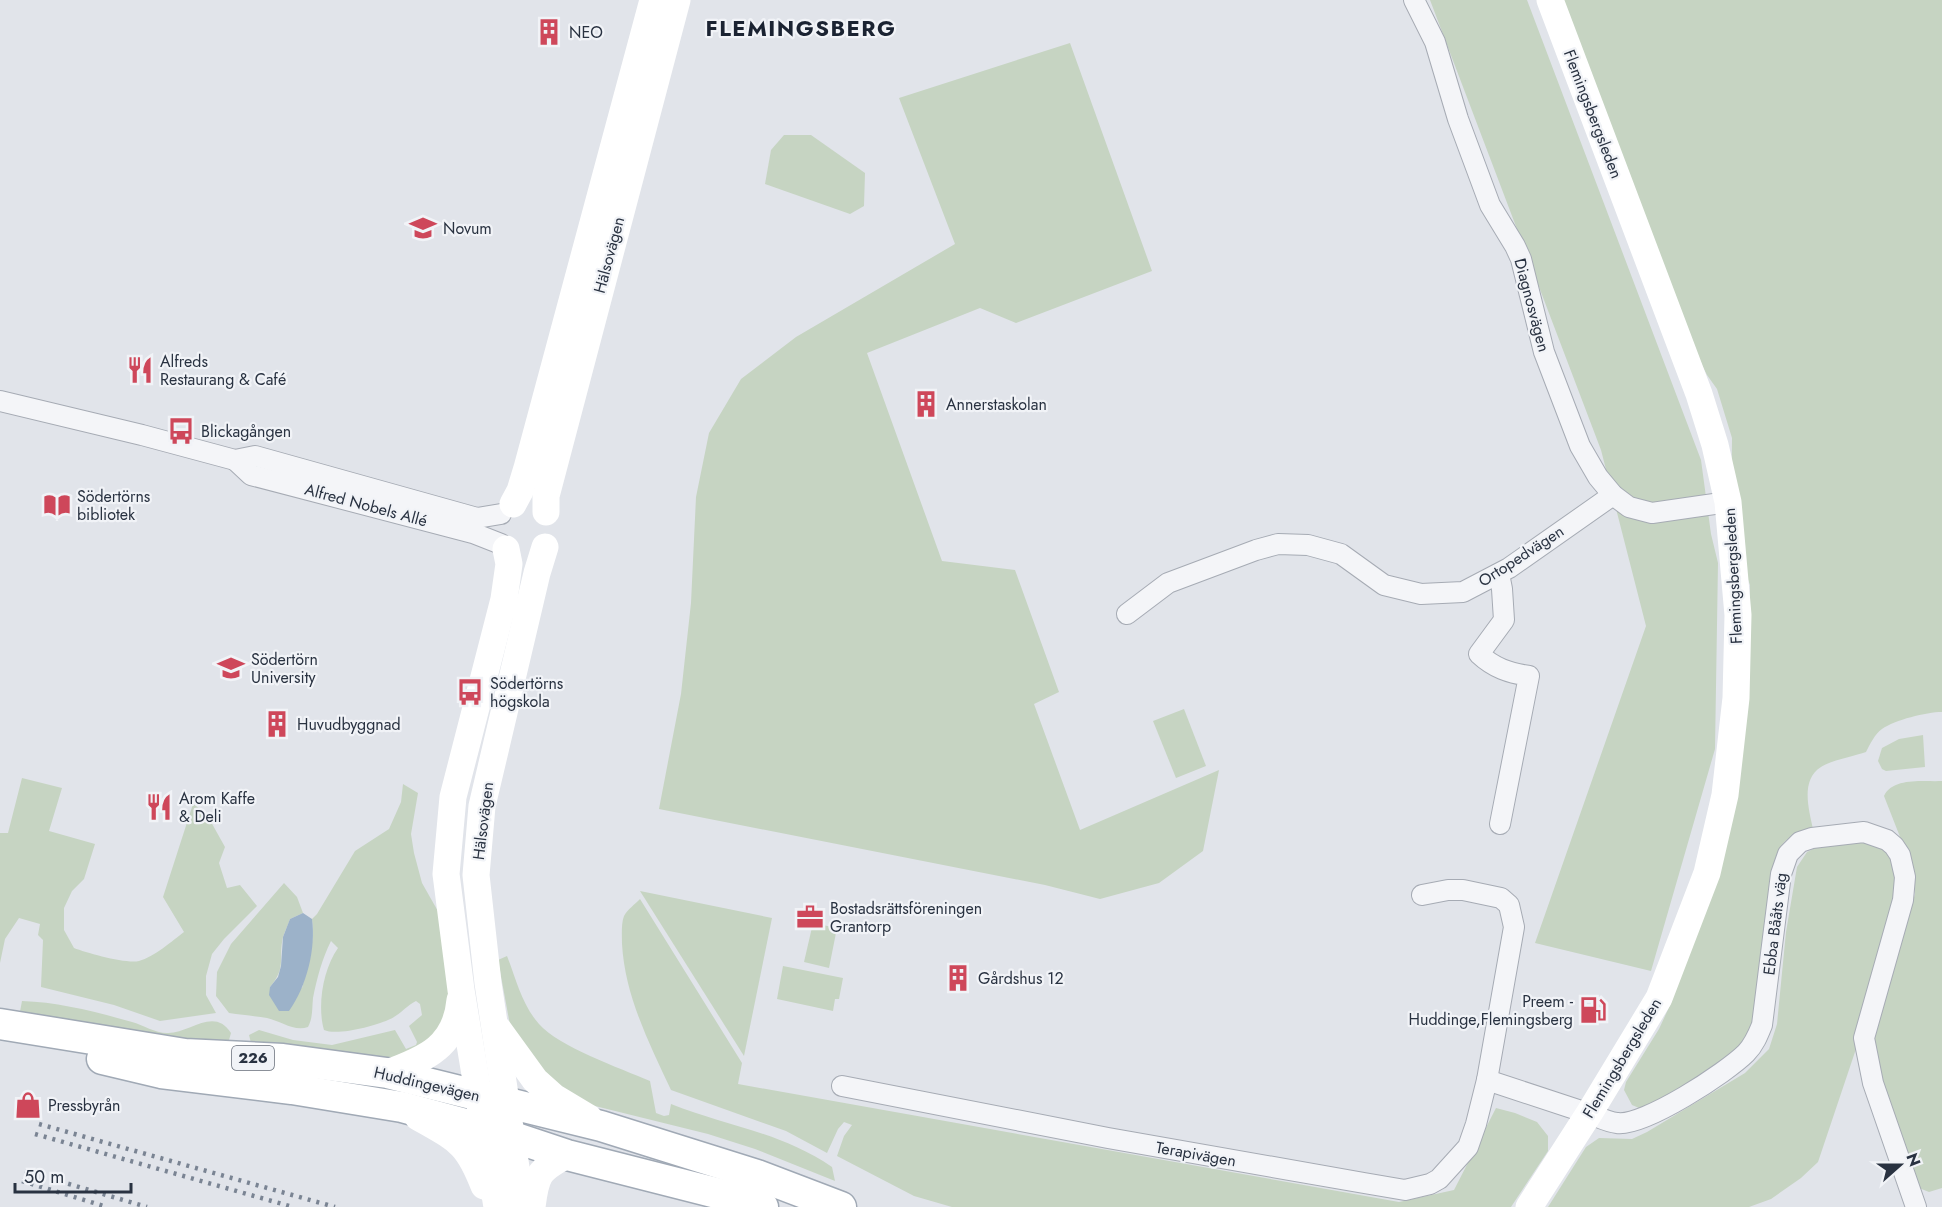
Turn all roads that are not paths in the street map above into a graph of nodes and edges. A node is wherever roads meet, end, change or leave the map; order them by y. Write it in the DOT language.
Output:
graph roads {
  1 [pos="653,0"];
  2 [pos="677,0"];
  3 [pos="1414,0"];
  4 [pos="1550,0"];
  5 [pos="0,401"];
  6 [pos="235,460"];
  7 [pos="1613,495"];
  8 [pos="1728,502"];
  9 [pos="507,509"];
  10 [pos="546,512"];
  11 [pos="503,547"];
  12 [pos="545,547"];
  13 [pos="1499,574"];
  14 [pos="1127,614"];
  15 [pos="1500,824"];
  16 [pos="1422,895"];
  17 [pos="461,990"];
  18 [pos="494,1023"];
  19 [pos="0,1024"];
  20 [pos="0,1035"];
  21 [pos="387,1073"];
  22 [pos="1487,1080"];
  23 [pos="842,1086"];
  24 [pos="492,1098"];
  25 [pos="402,1107"];
  26 [pos="1590,1112"];
  27 [pos="601,1125"];
  28 [pos="497,1133"];
  29 [pos="567,1155"];
  30 [pos="482,1164"];
  31 [pos="526,1176"];
  32 [pos="492,1207"];
  33 [pos="497,1207"];
  34 [pos="522,1207"];
  35 [pos="532,1207"];
  36 [pos="763,1207"];
  37 [pos="841,1207"];
  38 [pos="1529,1207"];
  39 [pos="1916,1207"];
  1 -- 9 [label="street, Hälsovägen"];
  2 -- 10 [label="street, Hälsovägen"];
  3 -- 7 [label="street, Diagnosvägen"];
  4 -- 8 [label="street, Flemingsbergsleden"];
  5 -- 6 [label="street, Alfred Nobels Allé"];
  6 -- 9 [label="street, Alfred Nobels Allé"];
  6 -- 11 [label="street, Alfred Nobels Allé"];
  7 -- 8 [label="street, Diagnosvägen"];
  7 -- 13 [label="street, Ortopedvägen"];
  8 -- 26 [label="street, Flemingsbergsleden"];
  9 -- 10 [label="street"];
  9 -- 11 [label="street"];
  10 -- 12 [label="street"];
  11 -- 12 [label="street"];
  11 -- 17 [label="street, Hälsovägen"];
  12 -- 18 [label="street, Hälsovägen"];
  13 -- 14 [label="street, Ortopedvägen"];
  13 -- 15 [label="street"];
  16 -- 22 [label="street, Terapivägen"];
  17 -- 21 [label="street"];
  17 -- 24 [label="street, Hälsovägen"];
  18 -- 24 [label="street, Hälsovägen"];
  18 -- 27 [label="street"];
  19 -- 21 [label="main road, Huddingevägen / 226"];
  20 -- 25 [label="main road, Huddingevägen / 226"];
  21 -- 24 [label="main road, Huddingevägen / 226"];
  22 -- 23 [label="street, Terapivägen"];
  22 -- 26 [label="street"];
  24 -- 27 [label="main road, Huddingevägen / 226"];
  24 -- 28 [label="street"];
  25 -- 28 [label="main road, Huddingevägen / 226"];
  25 -- 30 [label="street"];
  26 -- 38 [label="street, Flemingsbergsleden"];
  26 -- 39 [label="street, Ebba Bååts väg"];
  27 -- 37 [label="main road, Huddingevägen / 226"];
  28 -- 29 [label="main road, Huddingevägen / 226"];
  28 -- 30 [label="street"];
  28 -- 31 [label="street"];
  29 -- 31 [label="street"];
  29 -- 36 [label="main road, Huddingevägen / 226"];
  30 -- 32 [label="street"];
  30 -- 33 [label="street"];
  31 -- 34 [label="street"];
  31 -- 35 [label="street"];
}
